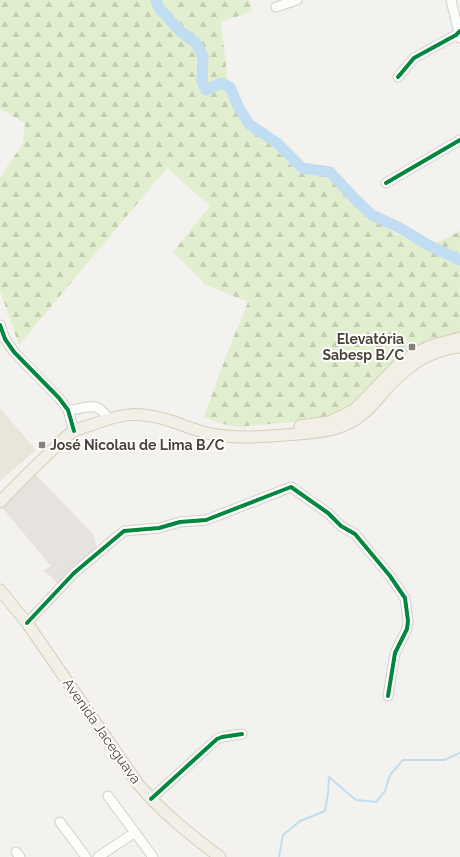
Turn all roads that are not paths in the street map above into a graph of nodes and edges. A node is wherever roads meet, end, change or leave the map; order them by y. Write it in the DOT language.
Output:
graph roads {
  1 [pos="297,0"];
  2 [pos="451,0"];
  3 [pos="276,7"];
  4 [pos="460,35"];
  5 [pos="398,77"];
  6 [pos="460,140"];
  7 [pos="386,183"];
  8 [pos="0,324"];
  9 [pos="460,338"];
  10 [pos="460,347"];
  11 [pos="68,410"];
  12 [pos="106,416"];
  13 [pos="73,428"];
  14 [pos="0,492"];
  15 [pos="0,502"];
  16 [pos="0,590"];
  17 [pos="27,623"];
  18 [pos="388,696"];
  19 [pos="242,734"];
  20 [pos="108,796"];
  21 [pos="151,799"];
  22 [pos="60,822"];
  23 [pos="134,833"];
  24 [pos="86,857"];
  25 [pos="98,857"];
  26 [pos="153,857"];
  27 [pos="220,857"];
  1 -- 3 [label="street"];
  2 -- 4 [label="street"];
  4 -- 5 [label="street"];
  6 -- 7 [label="street"];
  8 -- 11 [label="street"];
  9 -- 12 [label="main road"];
  10 -- 12 [label="main road"];
  11 -- 12 [label="street"];
  11 -- 13 [label="street"];
  12 -- 13 [label="main road"];
  13 -- 14 [label="main road"];
  13 -- 15 [label="main road"];
  16 -- 17 [label="main road, Avenida Jaceguava"];
  17 -- 18 [label="street"];
  17 -- 21 [label="main road, Avenida Jaceguava"];
  19 -- 21 [label="street"];
  20 -- 23 [label="street"];
  21 -- 27 [label="main road, Avenida Jaceguava"];
  22 -- 24 [label="street"];
  23 -- 25 [label="street"];
  23 -- 26 [label="street"];
}
